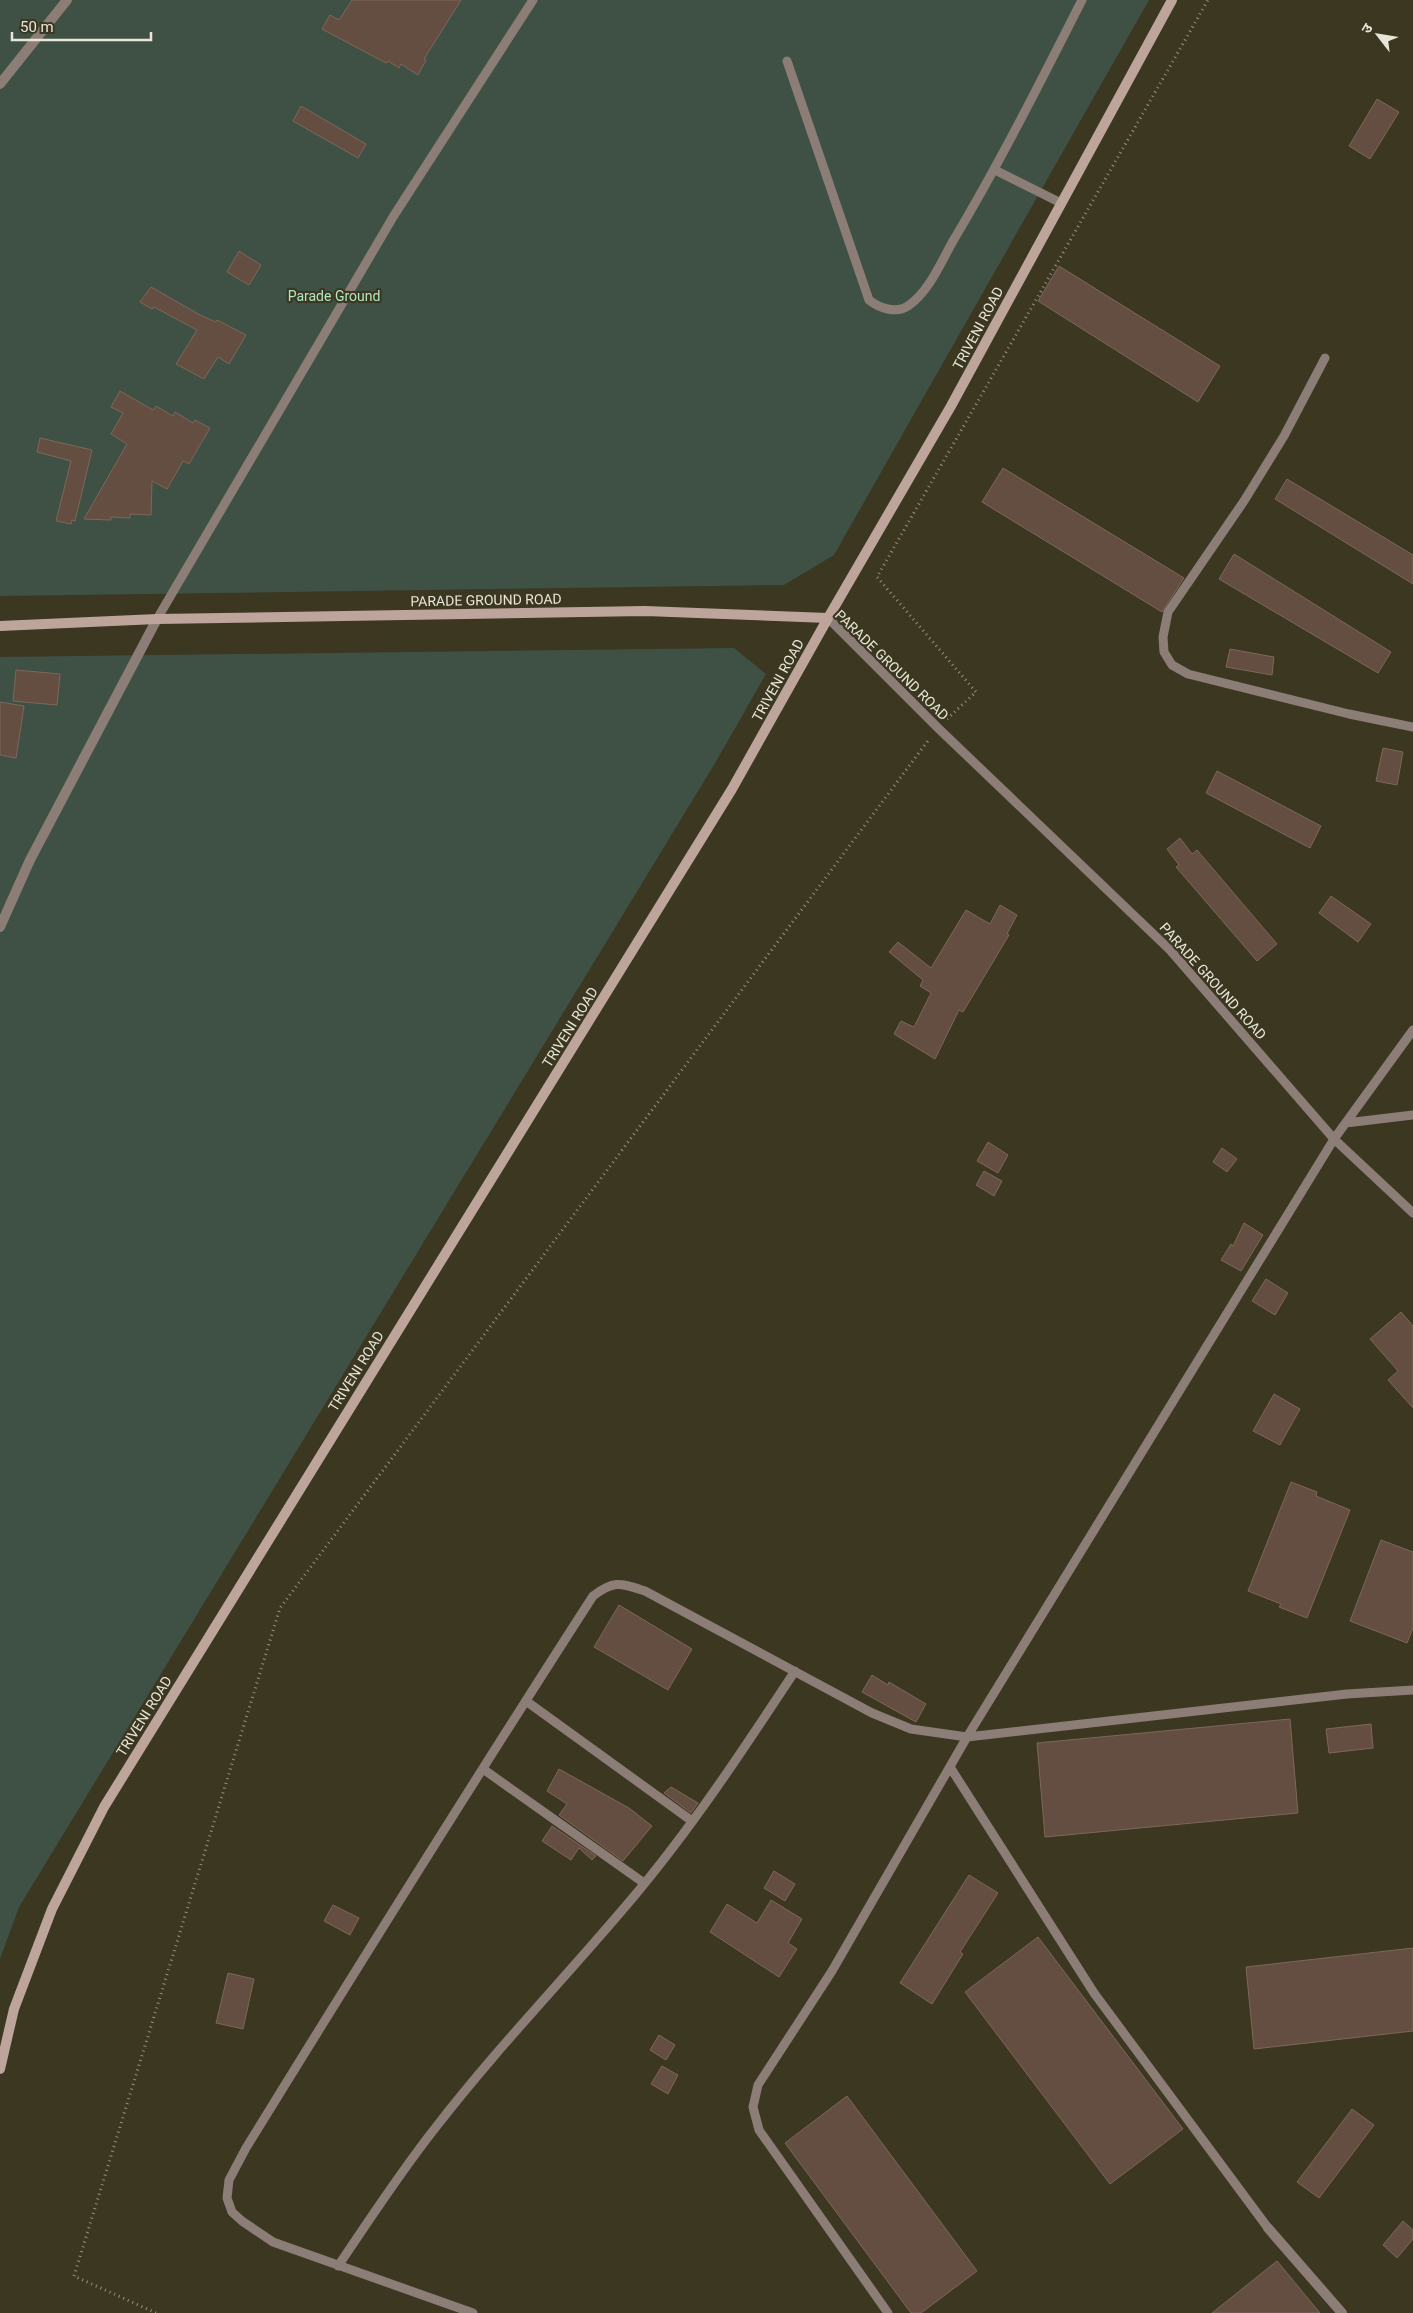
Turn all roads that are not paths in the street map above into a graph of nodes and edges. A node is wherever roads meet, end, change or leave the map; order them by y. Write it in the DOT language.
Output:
graph roads {
  1 [pos="67,0"];
  2 [pos="533,0"];
  3 [pos="1082,0"];
  4 [pos="1172,0"];
  5 [pos="787,61"];
  6 [pos="0,84"];
  7 [pos="995,170"];
  8 [pos="1062,203"];
  9 [pos="1325,358"];
  10 [pos="828,618"];
  11 [pos="157,619"];
  12 [pos="0,626"];
  13 [pos="1413,726"];
  14 [pos="0,926"];
  15 [pos="1413,1030"];
  16 [pos="1413,1115"];
  17 [pos="1346,1123"];
  18 [pos="1334,1139"];
  19 [pos="1413,1212"];
  20 [pos="795,1671"];
  21 [pos="1413,1690"];
  22 [pos="526,1701"];
  23 [pos="967,1737"];
  24 [pos="950,1767"];
  25 [pos="483,1769"];
  26 [pos="692,1821"];
  27 [pos="644,1883"];
  28 [pos="0,2069"];
  29 [pos="1268,2228"];
  30 [pos="338,2266"];
  31 [pos="472,2313"];
  32 [pos="888,2313"];
  33 [pos="1342,2313"];
  1 -- 6 [label="street"];
  2 -- 11 [label="lane"];
  3 -- 7 [label="lane"];
  4 -- 8 [label="main road, TRIVENI ROAD"];
  5 -- 7 [label="lane"];
  7 -- 8 [label="lane"];
  8 -- 10 [label="main road, TRIVENI ROAD"];
  9 -- 13 [label="lane"];
  10 -- 11 [label="main road, PARADE GROUND ROAD"];
  10 -- 18 [label="lane, PARADE GROUND ROAD"];
  10 -- 28 [label="main road, TRIVENI ROAD"];
  11 -- 12 [label="main road, PARADE GROUND ROAD"];
  11 -- 14 [label="street"];
  15 -- 17 [label="lane"];
  16 -- 17 [label="lane"];
  17 -- 18 [label="lane"];
  18 -- 19 [label="lane, PARADE GROUND ROAD"];
  18 -- 23 [label="lane"];
  20 -- 22 [label="lane"];
  20 -- 23 [label="lane"];
  20 -- 26 [label="lane"];
  21 -- 23 [label="lane"];
  22 -- 25 [label="lane"];
  22 -- 26 [label="lane"];
  23 -- 24 [label="lane"];
  24 -- 29 [label="lane"];
  24 -- 32 [label="lane"];
  25 -- 27 [label="lane"];
  25 -- 30 [label="lane"];
  26 -- 27 [label="lane"];
  27 -- 30 [label="lane"];
  29 -- 33 [label="street"];
  30 -- 31 [label="lane"];
}
